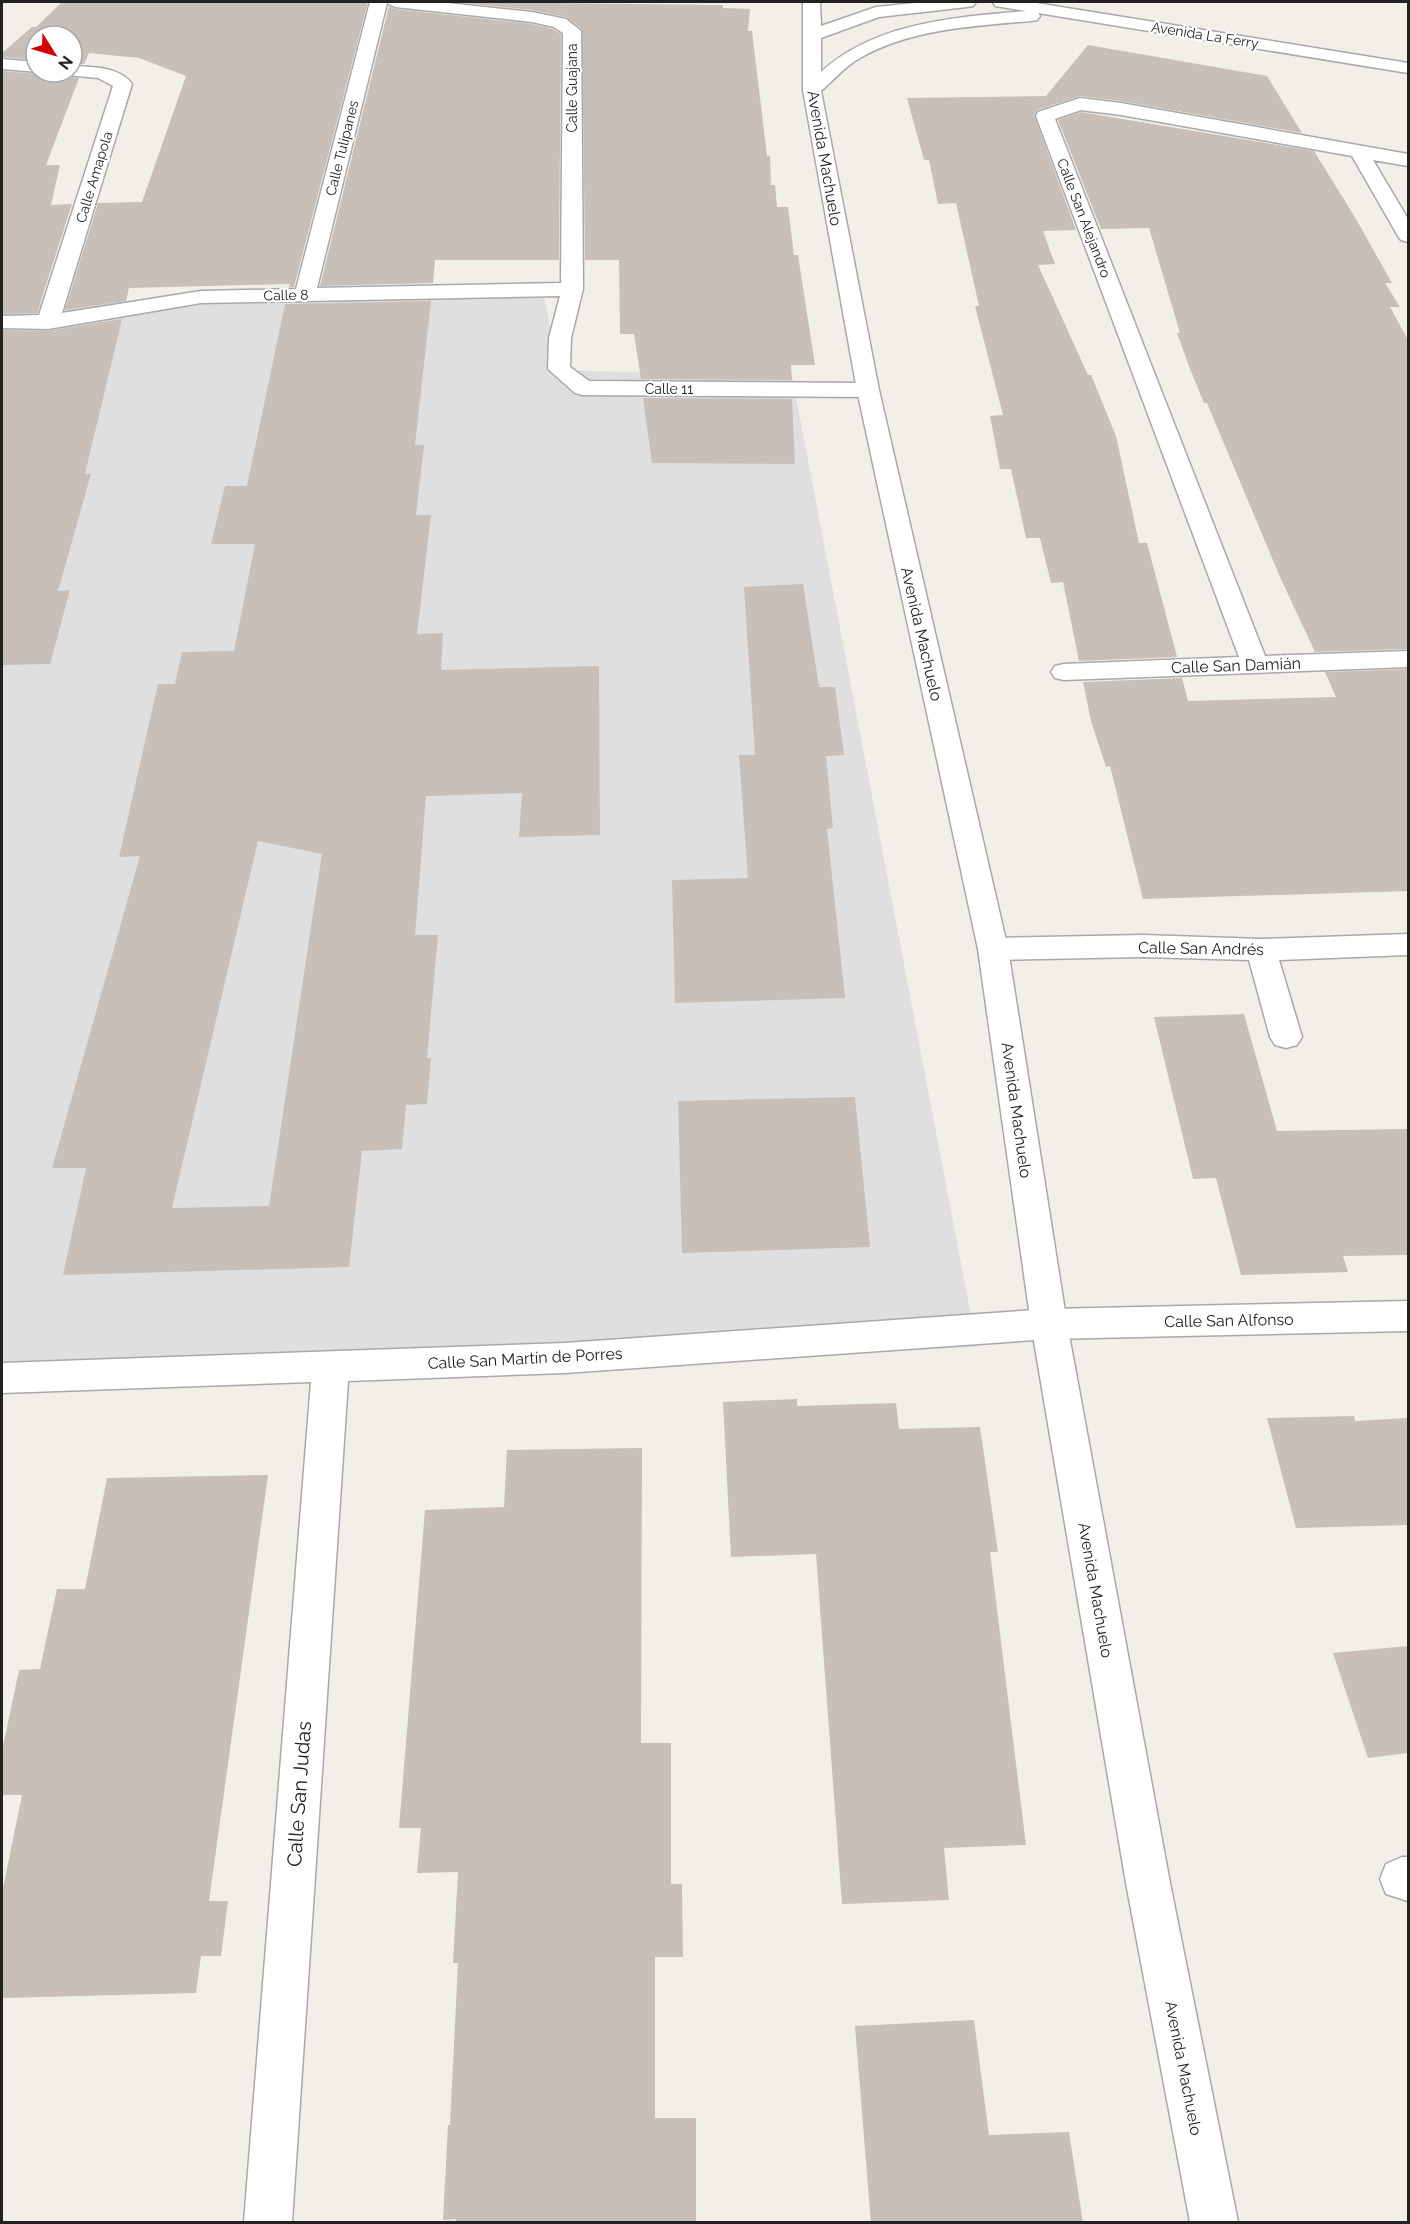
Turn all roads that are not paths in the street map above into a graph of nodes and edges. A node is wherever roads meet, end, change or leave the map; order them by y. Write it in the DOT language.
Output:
graph roads {
  1 [pos="379,2"];
  2 [pos="395,2"];
  3 [pos="812,2"];
  4 [pos="967,2"];
  5 [pos="1001,2"];
  6 [pos="1070,13"];
  7 [pos="812,35"];
  8 [pos="2,64"];
  9 [pos="24,66"];
  10 [pos="1408,68"];
  11 [pos="84,72"];
  12 [pos="812,90"];
  13 [pos="1359,152"];
  14 [pos="1408,160"];
  15 [pos="1408,236"];
  16 [pos="572,289"];
  17 [pos="305,295"];
  18 [pos="2,322"];
  19 [pos="48,322"];
  20 [pos="868,390"];
  21 [pos="1408,659"];
  22 [pos="1256,665"];
  23 [pos="1064,672"];
  24 [pos="1408,945"];
  25 [pos="993,949"];
  26 [pos="1261,950"];
  27 [pos="1286,1037"];
  28 [pos="1408,1316"];
  29 [pos="1049,1324"];
  30 [pos="331,1366"];
  31 [pos="2,1378"];
  32 [pos="268,2223"];
  33 [pos="1214,2223"];
  1 -- 17 [label="street, Calle Tulipanes"];
  2 -- 16 [label="street, Calle Guajana"];
  3 -- 7 [label="street, Avenida Machuelo"];
  4 -- 7 [label="street"];
  5 -- 6 [label="street, Avenida La Ferry"];
  6 -- 10 [label="street, Avenida La Ferry"];
  6 -- 12 [label="street"];
  7 -- 12 [label="street, Avenida Machuelo"];
  8 -- 9 [label="street"];
  11 -- 19 [label="street, Calle Amapola"];
  12 -- 20 [label="street, Avenida Machuelo"];
  13 -- 14 [label="street, Calle San Alejandro"];
  13 -- 15 [label="street"];
  13 -- 22 [label="street, Calle San Alejandro"];
  16 -- 17 [label="street, Calle 8"];
  16 -- 20 [label="street, Calle 11"];
  17 -- 19 [label="street, Calle 8"];
  18 -- 19 [label="street, Calle 8"];
  20 -- 25 [label="street, Avenida Machuelo"];
  21 -- 22 [label="street, Calle San Damián"];
  22 -- 23 [label="street, Calle San Damián"];
  24 -- 26 [label="street, Calle San Andrés"];
  25 -- 26 [label="street, Calle San Andrés"];
  25 -- 29 [label="street, Avenida Machuelo"];
  26 -- 27 [label="street"];
  28 -- 29 [label="street, Calle San Alfonso"];
  29 -- 30 [label="street, Calle San Martín de Porres"];
  29 -- 33 [label="street, Avenida Machuelo"];
  30 -- 31 [label="street, Calle San Martín de Porres"];
  30 -- 32 [label="street, Calle San Judas"];
}
